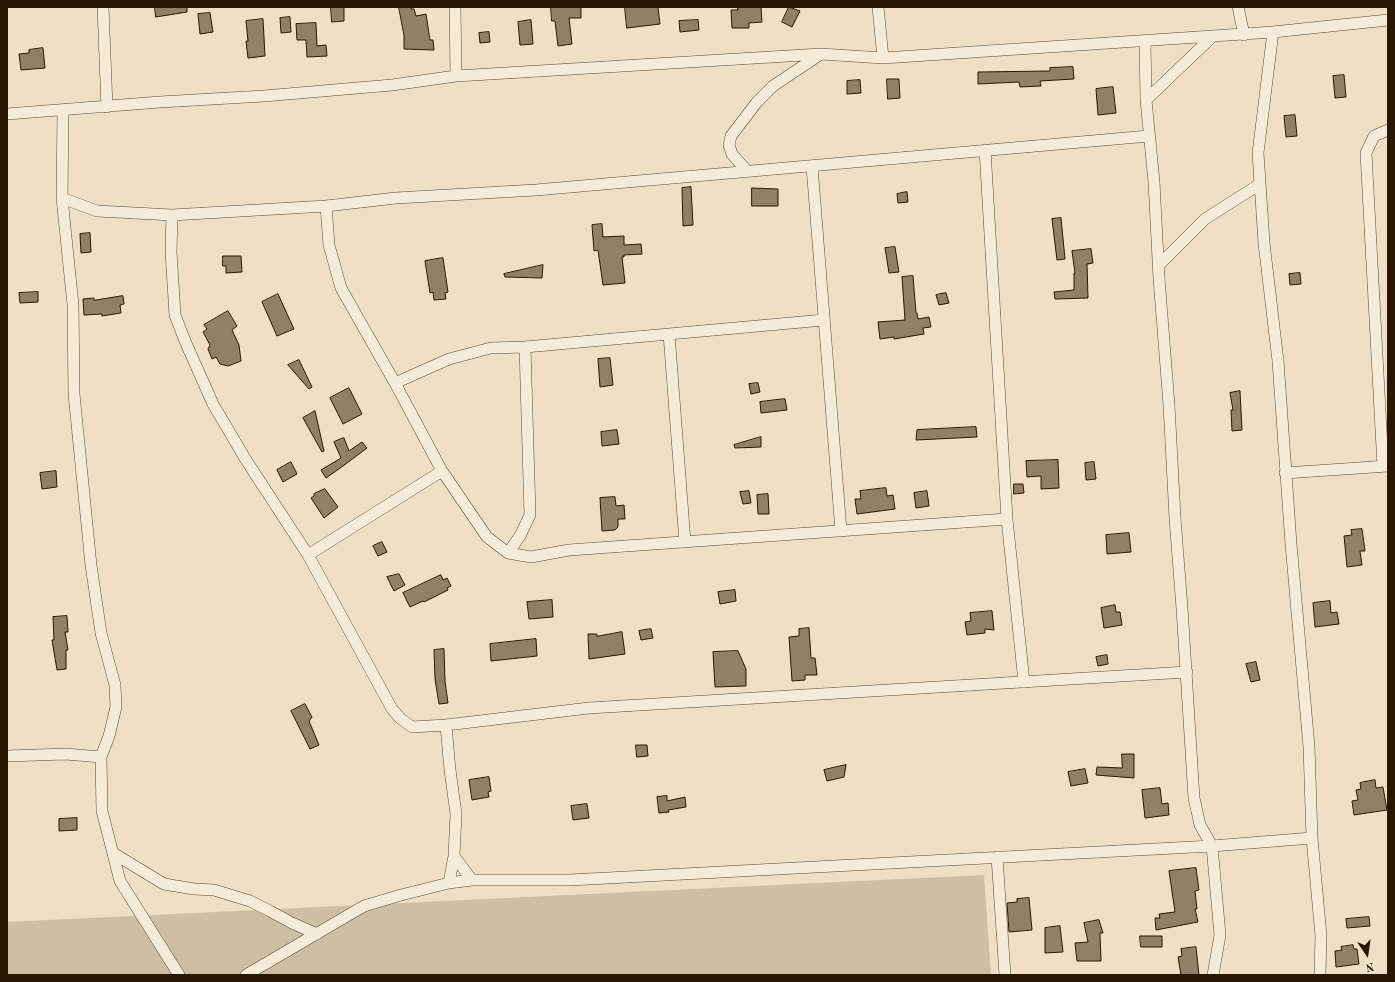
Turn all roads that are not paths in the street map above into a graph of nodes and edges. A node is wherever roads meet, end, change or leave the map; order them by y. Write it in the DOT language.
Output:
graph roads {
  1 [pos="103,7"];
  2 [pos="455,7"];
  3 [pos="878,7"];
  4 [pos="1238,7"];
  5 [pos="1388,20"];
  6 [pos="1273,32"];
  7 [pos="1244,34"];
  8 [pos="1213,36"];
  9 [pos="1144,41"];
  10 [pos="821,54"];
  11 [pos="883,58"];
  12 [pos="456,76"];
  13 [pos="1146,100"];
  14 [pos="107,107"];
  15 [pos="63,110"];
  16 [pos="7,114"];
  17 [pos="1388,130"];
  18 [pos="1149,136"];
  19 [pos="985,150"];
  20 [pos="812,166"];
  21 [pos="747,171"];
  22 [pos="1260,184"];
  23 [pos="62,198"];
  24 [pos="326,206"];
  25 [pos="172,215"];
  26 [pos="1159,265"];
  27 [pos="824,320"];
  28 [pos="669,334"];
  29 [pos="525,347"];
  30 [pos="395,383"];
  31 [pos="1385,466"];
  32 [pos="442,471"];
  33 [pos="1286,473"];
  34 [pos="1008,519"];
  35 [pos="840,531"];
  36 [pos="685,542"];
  37 [pos="508,553"];
  38 [pos="308,555"];
  39 [pos="1187,672"];
  40 [pos="1024,682"];
  41 [pos="446,726"];
  42 [pos="7,756"];
  43 [pos="101,757"];
  44 [pos="1312,838"];
  45 [pos="1212,846"];
  46 [pos="112,853"];
  47 [pos="454,856"];
  48 [pos="997,857"];
  49 [pos="472,880"];
  50 [pos="449,883"];
  51 [pos="317,934"];
  52 [pos="179,975"];
  53 [pos="246,975"];
  54 [pos="1005,975"];
  55 [pos="1212,975"];
  56 [pos="1320,975"];
  1 -- 14 [label="street"];
  2 -- 12 [label="street"];
  3 -- 11 [label="street"];
  4 -- 7 [label="street"];
  5 -- 6 [label="street"];
  6 -- 7 [label="street"];
  6 -- 22 [label="street"];
  7 -- 8 [label="street"];
  8 -- 9 [label="street"];
  8 -- 13 [label="street"];
  9 -- 11 [label="street"];
  9 -- 13 [label="street"];
  10 -- 11 [label="street"];
  10 -- 12 [label="street"];
  10 -- 21 [label="street"];
  12 -- 14 [label="street"];
  13 -- 18 [label="street"];
  14 -- 15 [label="street"];
  15 -- 16 [label="street"];
  15 -- 23 [label="street"];
  17 -- 31 [label="street"];
  18 -- 19 [label="street"];
  18 -- 26 [label="street"];
  19 -- 20 [label="street"];
  19 -- 34 [label="street"];
  20 -- 21 [label="street"];
  20 -- 27 [label="street"];
  21 -- 24 [label="street"];
  22 -- 26 [label="street"];
  22 -- 33 [label="street"];
  23 -- 25 [label="street"];
  23 -- 43 [label="street"];
  24 -- 25 [label="street"];
  24 -- 30 [label="street"];
  25 -- 38 [label="street"];
  26 -- 39 [label="street"];
  27 -- 28 [label="street"];
  27 -- 35 [label="street"];
  28 -- 29 [label="street"];
  28 -- 36 [label="street"];
  29 -- 30 [label="street"];
  29 -- 37 [label="street"];
  30 -- 32 [label="street"];
  31 -- 33 [label="street"];
  32 -- 37 [label="street"];
  32 -- 38 [label="street"];
  33 -- 44 [label="street"];
  34 -- 35 [label="street"];
  34 -- 40 [label="street"];
  35 -- 36 [label="street"];
  36 -- 37 [label="street"];
  38 -- 41 [label="street"];
  39 -- 40 [label="street"];
  39 -- 45 [label="street"];
  40 -- 41 [label="street"];
  41 -- 47 [label="street"];
  42 -- 43 [label="street"];
  43 -- 46 [label="street"];
  44 -- 45 [label="street"];
  44 -- 56 [label="street"];
  45 -- 48 [label="street"];
  45 -- 55 [label="street"];
  46 -- 51 [label="street"];
  46 -- 52 [label="street"];
  47 -- 49 [label="street"];
  47 -- 50 [label="street"];
  48 -- 49 [label="street"];
  48 -- 54 [label="street"];
  49 -- 50 [label="street"];
  50 -- 51 [label="street"];
  51 -- 53 [label="street"];
}
